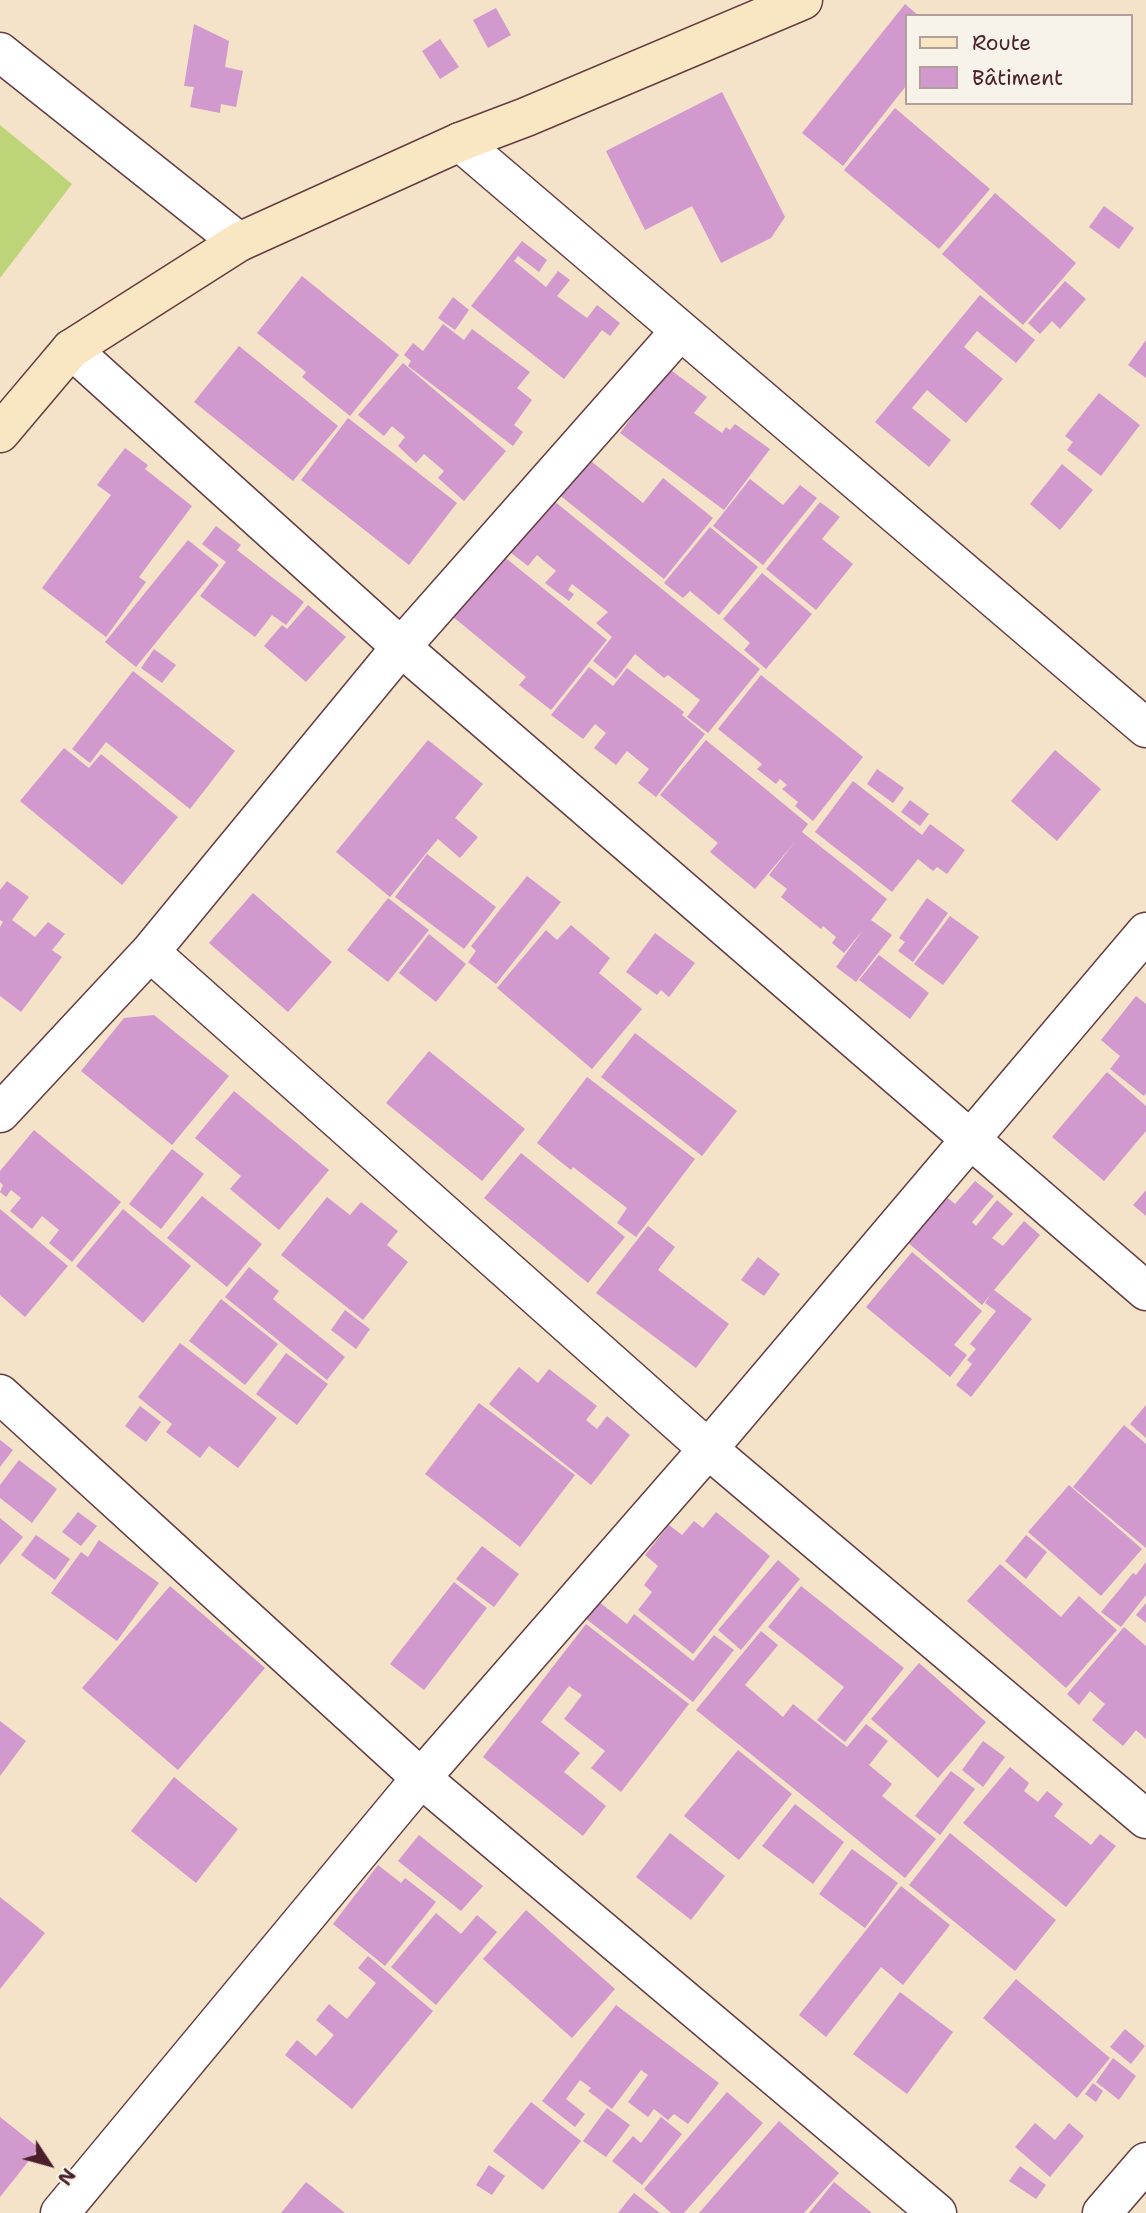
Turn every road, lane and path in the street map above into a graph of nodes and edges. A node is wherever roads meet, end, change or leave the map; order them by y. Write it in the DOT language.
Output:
graph roads {
  1 [pos="803,0"];
  2 [pos="0,52"];
  3 [pos="460,142"];
  4 [pos="239,242"];
  5 [pos="680,331"];
  6 [pos="71,349"];
  7 [pos="0,433"];
  8 [pos="401,647"];
  9 [pos="1146,728"];
  10 [pos="1146,932"];
  11 [pos="150,952"];
  12 [pos="0,1113"];
  13 [pos="971,1139"];
  14 [pos="1146,1291"];
  15 [pos="0,1394"];
  16 [pos="708,1449"];
  17 [pos="421,1778"];
  18 [pos="1146,1819"];
  19 [pos="1146,2162"];
  20 [pos="60,2213"];
  21 [pos="936,2213"];
  22 [pos="1102,2213"];
  1 -- 3 [label="street"];
  2 -- 4 [label="street"];
  3 -- 4 [label="street"];
  3 -- 5 [label="street"];
  4 -- 6 [label="street"];
  5 -- 8 [label="street"];
  5 -- 9 [label="street"];
  6 -- 7 [label="street"];
  6 -- 8 [label="street"];
  8 -- 11 [label="street"];
  8 -- 13 [label="street"];
  10 -- 13 [label="street"];
  11 -- 12 [label="street"];
  11 -- 16 [label="street"];
  13 -- 14 [label="street"];
  13 -- 16 [label="street"];
  15 -- 17 [label="street"];
  16 -- 17 [label="street"];
  16 -- 18 [label="street"];
  17 -- 20 [label="street"];
  17 -- 21 [label="street"];
  19 -- 22 [label="street"];
}
